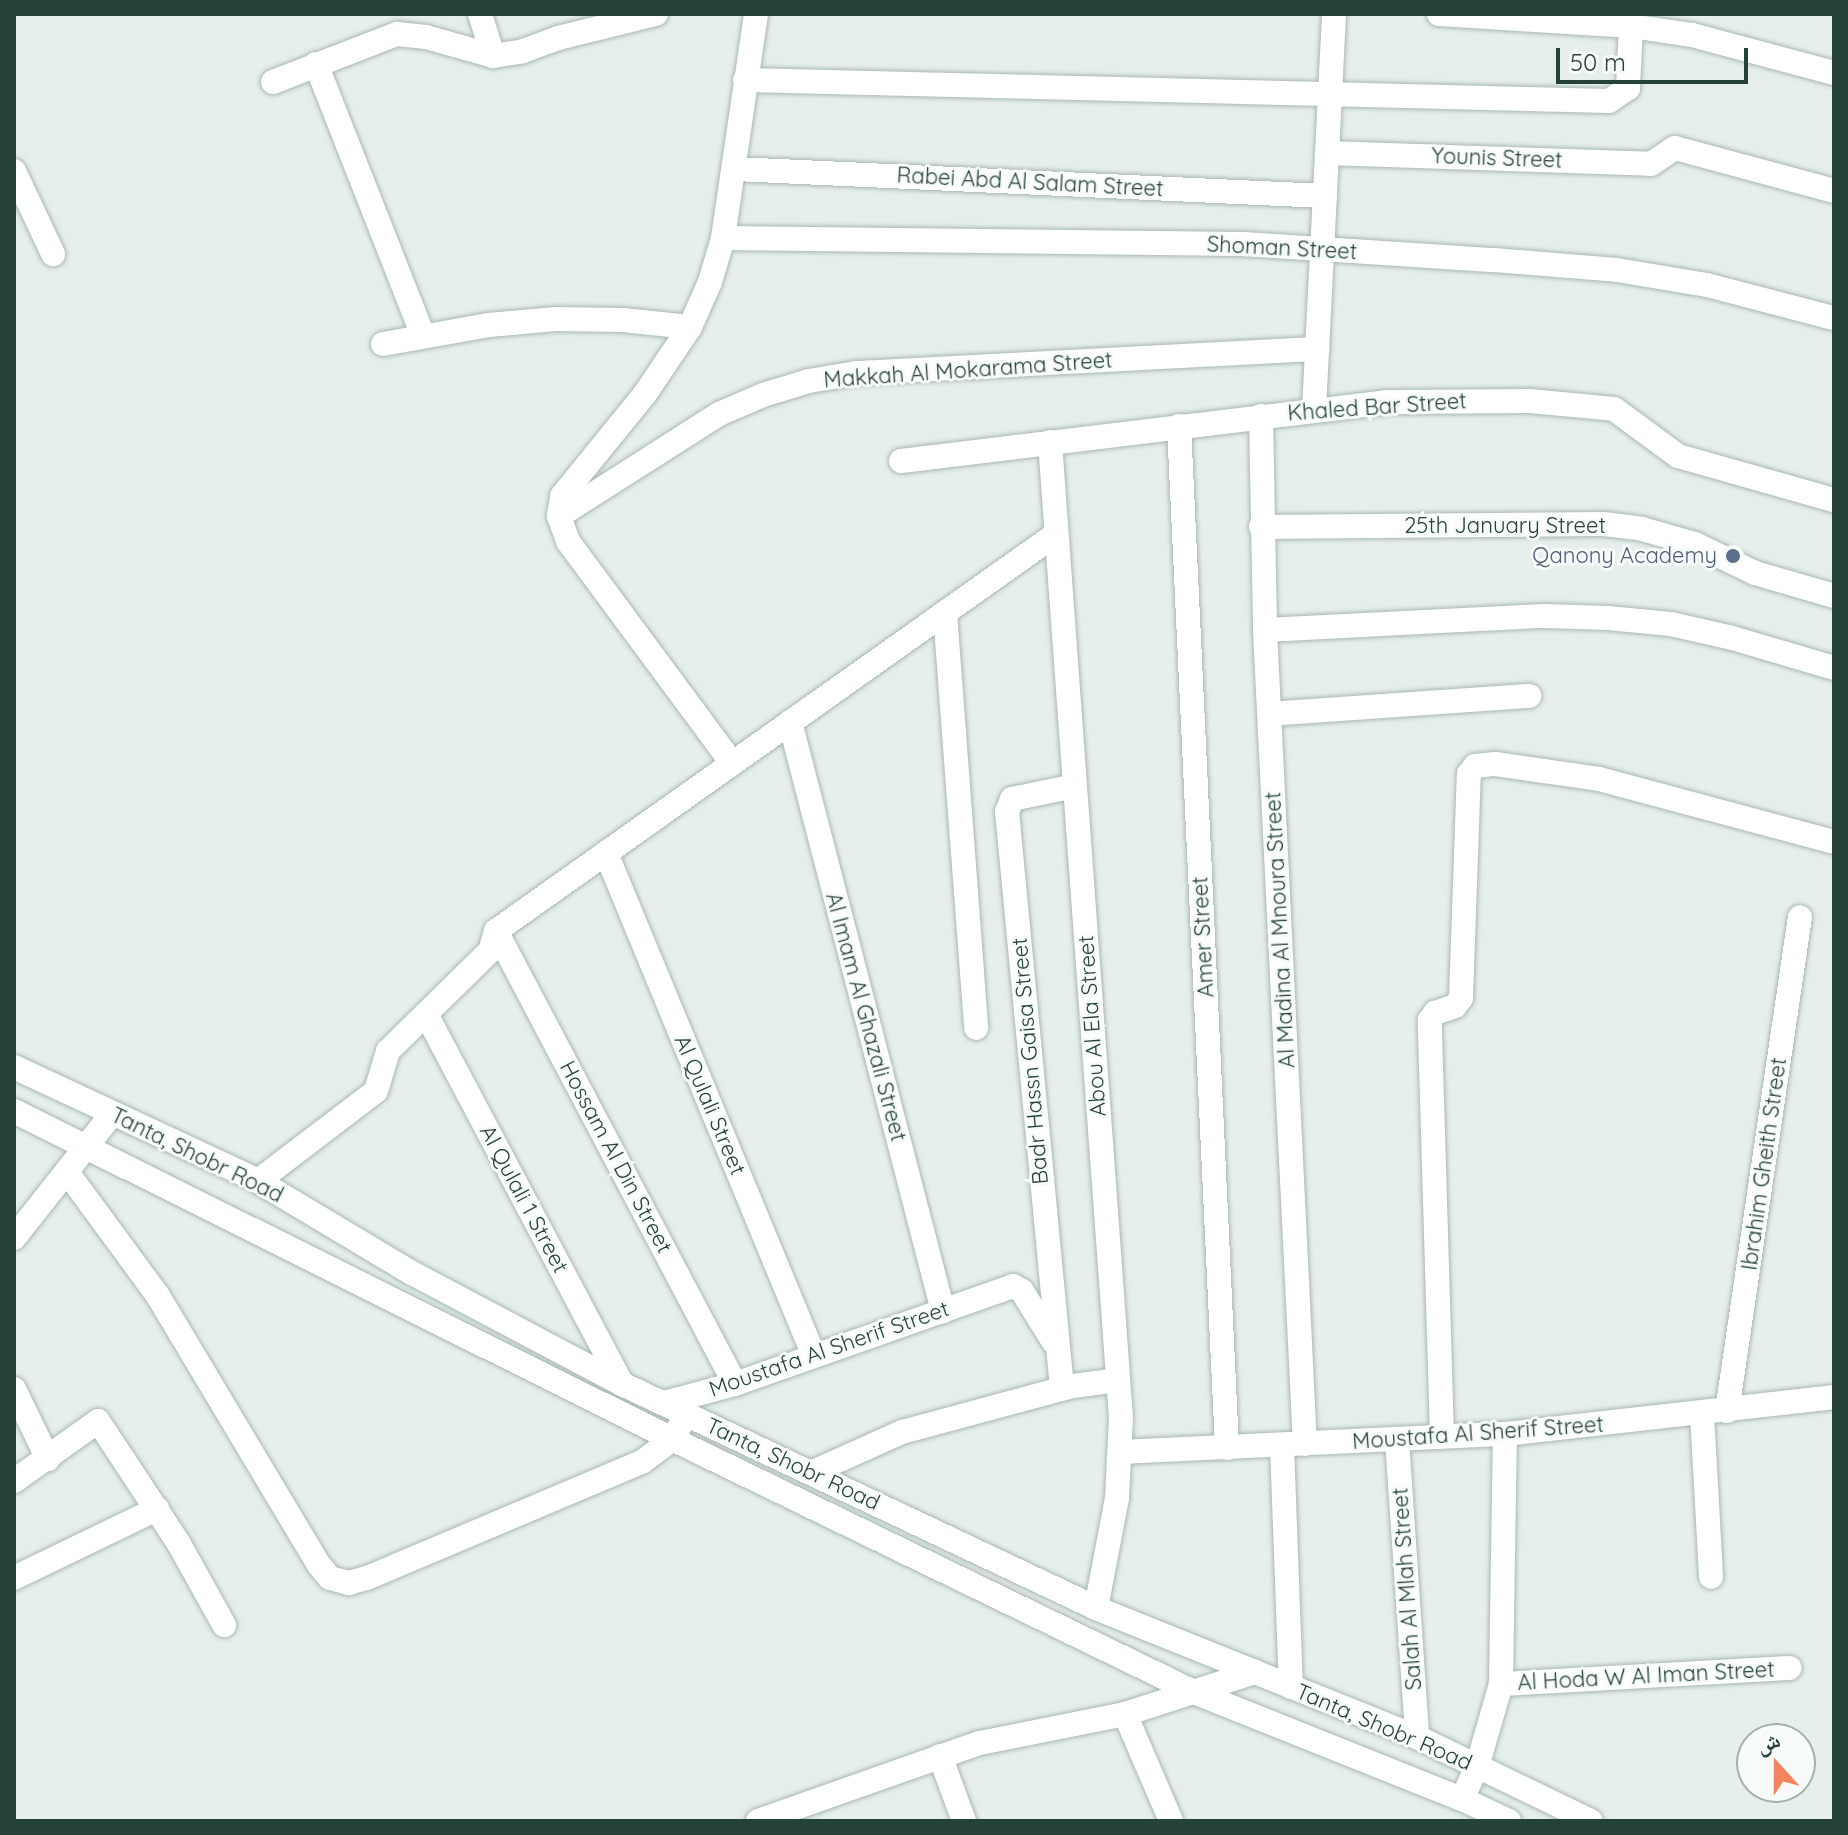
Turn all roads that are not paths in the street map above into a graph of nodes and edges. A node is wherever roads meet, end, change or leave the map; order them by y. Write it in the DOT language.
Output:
graph roads {
  1 [pos="480,14"];
  2 [pos="656,14"];
  3 [pos="756,14"];
  4 [pos="1334,14"];
  5 [pos="1439,14"];
  6 [pos="1631,26"];
  7 [pos="493,56"];
  8 [pos="316,64"];
  9 [pos="1834,73"];
  10 [pos="745,80"];
  11 [pos="273,82"];
  12 [pos="1330,94"];
  13 [pos="1327,153"];
  14 [pos="735,169"];
  15 [pos="14,171"];
  16 [pos="1834,191"];
  17 [pos="1325,196"];
  18 [pos="723,238"];
  19 [pos="1322,248"];
  20 [pos="53,254"];
  21 [pos="1834,318"];
  22 [pos="690,327"];
  23 [pos="423,335"];
  24 [pos="383,344"];
  25 [pos="1317,349"];
  26 [pos="1314,410"];
  27 [pos="1261,416"];
  28 [pos="1179,426"];
  29 [pos="1050,442"];
  30 [pos="901,461"];
  31 [pos="1834,500"];
  32 [pos="559,516"];
  33 [pos="1261,527"];
  34 [pos="1056,534"];
  35 [pos="1834,596"];
  36 [pos="945,613"];
  37 [pos="1265,630"];
  38 [pos="1834,668"];
  39 [pos="1529,696"];
  40 [pos="1269,714"];
  41 [pos="790,722"];
  42 [pos="732,763"];
  43 [pos="1075,786"];
  44 [pos="1834,842"];
  45 [pos="606,853"];
  46 [pos="1800,917"];
  47 [pos="496,931"];
  48 [pos="426,1014"];
  49 [pos="976,1028"];
  50 [pos="14,1067"];
  51 [pos="14,1111"];
  52 [pos="112,1114"];
  53 [pos="87,1146"];
  54 [pos="67,1172"];
  55 [pos="258,1181"];
  56 [pos="14,1238"];
  57 [pos="943,1311"];
  58 [pos="1057,1347"];
  59 [pos="814,1356"];
  60 [pos="1118,1380"];
  61 [pos="622,1384"];
  62 [pos="735,1384"];
  63 [pos="1062,1388"];
  64 [pos="14,1389"];
  65 [pos="1834,1397"];
  66 [pos="664,1403"];
  67 [pos="1727,1411"];
  68 [pos="687,1414"];
  69 [pos="1702,1414"];
  70 [pos="1505,1434"];
  71 [pos="1442,1436"];
  72 [pos="672,1439"];
  73 [pos="1397,1440"];
  74 [pos="1293,1445"];
  75 [pos="1227,1448"];
  76 [pos="1121,1452"];
  77 [pos="48,1459"];
  78 [pos="813,1472"];
  79 [pos="14,1481"];
  80 [pos="157,1509"];
  81 [pos="1711,1577"];
  82 [pos="14,1578"];
  83 [pos="1096,1608"];
  84 [pos="224,1625"];
  85 [pos="1790,1668"];
  86 [pos="1255,1672"];
  87 [pos="1501,1684"];
  88 [pos="1291,1687"];
  89 [pos="1194,1692"];
  90 [pos="1125,1714"];
  91 [pos="1417,1737"];
  92 [pos="940,1756"];
  93 [pos="1477,1767"];
  94 [pos="1462,1799"];
  95 [pos="758,1821"];
  96 [pos="964,1821"];
  97 [pos="1171,1821"];
  98 [pos="1509,1821"];
  99 [pos="1591,1821"];
  1 -- 7 [label="street"];
  2 -- 7 [label="street"];
  3 -- 10 [label="street"];
  4 -- 12 [label="street"];
  5 -- 6 [label="street"];
  6 -- 9 [label="street"];
  6 -- 12 [label="street"];
  7 -- 8 [label="street"];
  8 -- 11 [label="street"];
  8 -- 23 [label="street"];
  10 -- 12 [label="street"];
  10 -- 14 [label="street"];
  12 -- 13 [label="street"];
  13 -- 16 [label="street, Younis Street"];
  13 -- 17 [label="street"];
  14 -- 17 [label="street, Rabei Abd Al Salam Street"];
  14 -- 18 [label="street"];
  15 -- 20 [label="street"];
  17 -- 19 [label="street"];
  18 -- 19 [label="street, Shoman Street"];
  18 -- 22 [label="street"];
  19 -- 21 [label="street, Shoman Street"];
  19 -- 25 [label="street"];
  22 -- 23 [label="street"];
  22 -- 32 [label="street"];
  23 -- 24 [label="street"];
  25 -- 26 [label="street"];
  25 -- 32 [label="street, Makkah Al Mokarama Street"];
  26 -- 27 [label="street, Khaled Bar Street"];
  26 -- 31 [label="street, Khaled Bar Street"];
  27 -- 28 [label="street, Khaled Bar Street"];
  27 -- 33 [label="street, Al Madina Al Mnoura Street"];
  28 -- 29 [label="street, Khaled Bar Street"];
  28 -- 75 [label="street, Amer Street"];
  29 -- 30 [label="street, Khaled Bar Street"];
  29 -- 34 [label="street, Abou Al Ela Street"];
  32 -- 42 [label="street"];
  33 -- 35 [label="street, 25th January Street"];
  33 -- 37 [label="street, Al Madina Al Mnoura Street"];
  34 -- 36 [label="street"];
  34 -- 43 [label="street, Abou Al Ela Street"];
  36 -- 41 [label="street"];
  36 -- 49 [label="street"];
  37 -- 38 [label="street"];
  37 -- 40 [label="street, Al Madina Al Mnoura Street"];
  39 -- 40 [label="street"];
  40 -- 74 [label="street, Al Madina Al Mnoura Street"];
  41 -- 42 [label="street"];
  41 -- 57 [label="street, Al Imam Al Ghazali Street"];
  42 -- 45 [label="street"];
  43 -- 58 [label="street, Badr Hassn Gaisa Street"];
  43 -- 60 [label="street, Abou Al Ela Street"];
  44 -- 71 [label="street"];
  45 -- 47 [label="street"];
  45 -- 59 [label="street, Al Qulali Street"];
  46 -- 67 [label="street, Ibrahim Gheith Street"];
  47 -- 48 [label="street"];
  47 -- 62 [label="street, Hossam Al Din Street"];
  48 -- 55 [label="street"];
  48 -- 61 [label="street, Al Qulali 1 Street"];
  50 -- 52 [label="street, Tanta, Shobr Road"];
  51 -- 53 [label="street, Tanta, Shobr Road"];
  52 -- 53 [label="street"];
  52 -- 55 [label="street, Tanta, Shobr Road"];
  53 -- 54 [label="street"];
  53 -- 72 [label="street, Tanta, Shobr Road"];
  54 -- 56 [label="street"];
  54 -- 72 [label="street"];
  55 -- 61 [label="street, Tanta, Shobr Road"];
  57 -- 58 [label="street, Moustafa Al Sherif Street"];
  57 -- 59 [label="street, Moustafa Al Sherif Street"];
  58 -- 63 [label="street, Badr Hassn Gaisa Street"];
  59 -- 62 [label="street, Moustafa Al Sherif Street"];
  60 -- 63 [label="street"];
  60 -- 76 [label="street, Abou Al Ela Street"];
  61 -- 66 [label="street, Tanta, Shobr Road"];
  62 -- 66 [label="street, Moustafa Al Sherif Street"];
  63 -- 78 [label="street"];
  64 -- 77 [label="street"];
  65 -- 67 [label="street, Moustafa Al Sherif Street"];
  66 -- 68 [label="street, Tanta, Shobr Road"];
  67 -- 69 [label="street, Moustafa Al Sherif Street"];
  68 -- 72 [label="street"];
  68 -- 78 [label="street, Tanta, Shobr Road"];
  69 -- 70 [label="street, Moustafa Al Sherif Street"];
  69 -- 81 [label="street"];
  70 -- 71 [label="street, Moustafa Al Sherif Street"];
  70 -- 87 [label="street"];
  71 -- 73 [label="street, Moustafa Al Sherif Street"];
  72 -- 89 [label="street, Tanta, Shobr Road"];
  73 -- 74 [label="street, Moustafa Al Sherif Street"];
  73 -- 91 [label="street, Salah Al Mlah Street"];
  74 -- 75 [label="street, Moustafa Al Sherif Street"];
  74 -- 88 [label="street, Al Madina Al Mnoura Street"];
  75 -- 76 [label="street, Moustafa Al Sherif Street"];
  76 -- 83 [label="street, Abou Al Ela Street"];
  77 -- 79 [label="street"];
  77 -- 80 [label="street"];
  78 -- 83 [label="street, Tanta, Shobr Road"];
  80 -- 82 [label="street"];
  80 -- 84 [label="street"];
  83 -- 86 [label="street, Tanta, Shobr Road"];
  85 -- 87 [label="street, Al Hoda W Al Iman Street"];
  86 -- 88 [label="street, Tanta, Shobr Road"];
  86 -- 89 [label="street"];
  87 -- 93 [label="street"];
  88 -- 91 [label="street, Tanta, Shobr Road"];
  89 -- 90 [label="street"];
  89 -- 94 [label="street, Tanta, Shobr Road"];
  90 -- 92 [label="street"];
  90 -- 97 [label="street"];
  91 -- 93 [label="street, Tanta, Shobr Road"];
  92 -- 95 [label="street"];
  92 -- 96 [label="street"];
  93 -- 94 [label="street"];
  93 -- 99 [label="street, Tanta, Shobr Road"];
  94 -- 98 [label="street, Tanta, Shobr Road"];
}
